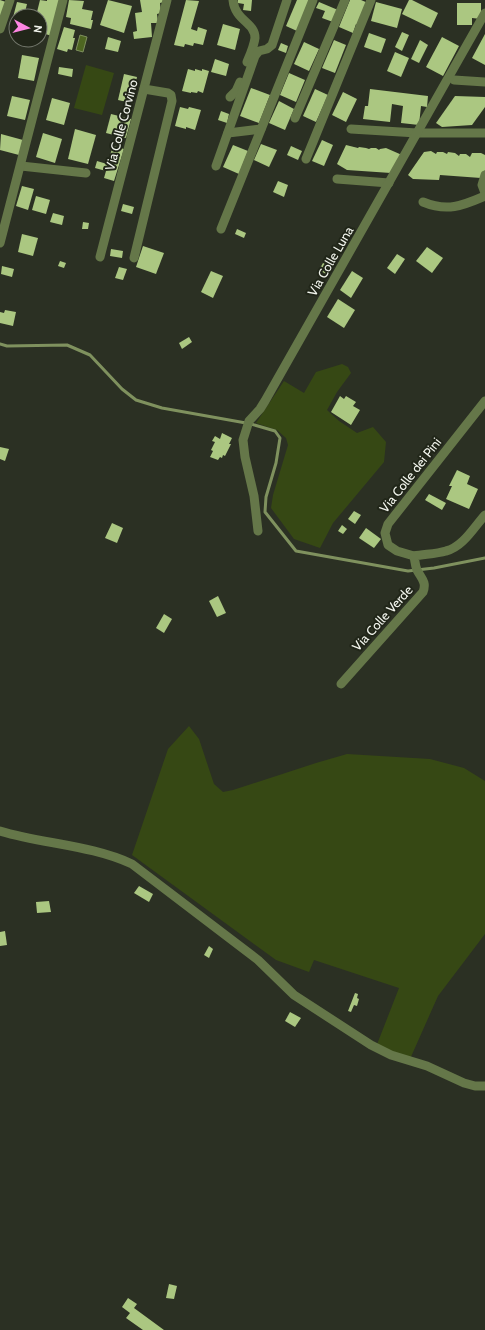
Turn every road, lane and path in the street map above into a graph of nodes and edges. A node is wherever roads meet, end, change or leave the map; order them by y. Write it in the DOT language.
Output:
graph roads {
  1 [pos="10,0"];
  2 [pos="63,0"];
  3 [pos="167,0"];
  4 [pos="233,0"];
  5 [pos="287,0"];
  6 [pos="313,0"];
  7 [pos="344,0"];
  8 [pos="370,0"];
  9 [pos="485,13"];
  10 [pos="0,29"];
  11 [pos="454,80"];
  12 [pos="485,82"];
  13 [pos="144,89"];
  14 [pos="230,97"];
  15 [pos="295,118"];
  16 [pos="262,129"];
  17 [pos="351,129"];
  18 [pos="228,133"];
  19 [pos="417,133"];
  20 [pos="485,133"];
  21 [pos="306,159"];
  22 [pos="21,166"];
  23 [pos="216,166"];
  24 [pos="86,173"];
  25 [pos="485,175"];
  26 [pos="337,179"];
  27 [pos="389,183"];
  28 [pos="485,193"];
  29 [pos="485,196"];
  30 [pos="423,202"];
  31 [pos="221,229"];
  32 [pos="0,243"];
  33 [pos="100,257"];
  34 [pos="134,258"];
  35 [pos="485,401"];
  36 [pos="485,515"];
  37 [pos="258,531"];
  38 [pos="414,556"];
  39 [pos="341,684"];
  40 [pos="0,831"];
  41 [pos="485,1086"];
  1 -- 10 [label="street"];
  2 -- 22 [label="street"];
  3 -- 13 [label="street, Via Colle Corvino"];
  4 -- 14 [label="street"];
  5 -- 18 [label="street"];
  6 -- 16 [label="street"];
  7 -- 15 [label="street"];
  8 -- 21 [label="street"];
  9 -- 19 [label="street, Via Colle Luna"];
  11 -- 12 [label="street"];
  13 -- 33 [label="street, Via Colle Corvino"];
  13 -- 34 [label="street"];
  16 -- 18 [label="street"];
  16 -- 31 [label="street"];
  17 -- 19 [label="street"];
  18 -- 23 [label="street"];
  19 -- 20 [label="street"];
  19 -- 27 [label="street, Via Colle Luna"];
  22 -- 24 [label="street"];
  22 -- 32 [label="street"];
  25 -- 28 [label="street"];
  26 -- 27 [label="street"];
  27 -- 37 [label="street, Via Colle Luna"];
  29 -- 30 [label="street"];
  35 -- 38 [label="street, Via Colle dei Pini"];
  36 -- 38 [label="street"];
  38 -- 39 [label="street, Via Colle Verde"];
  40 -- 41 [label="street"];
}
